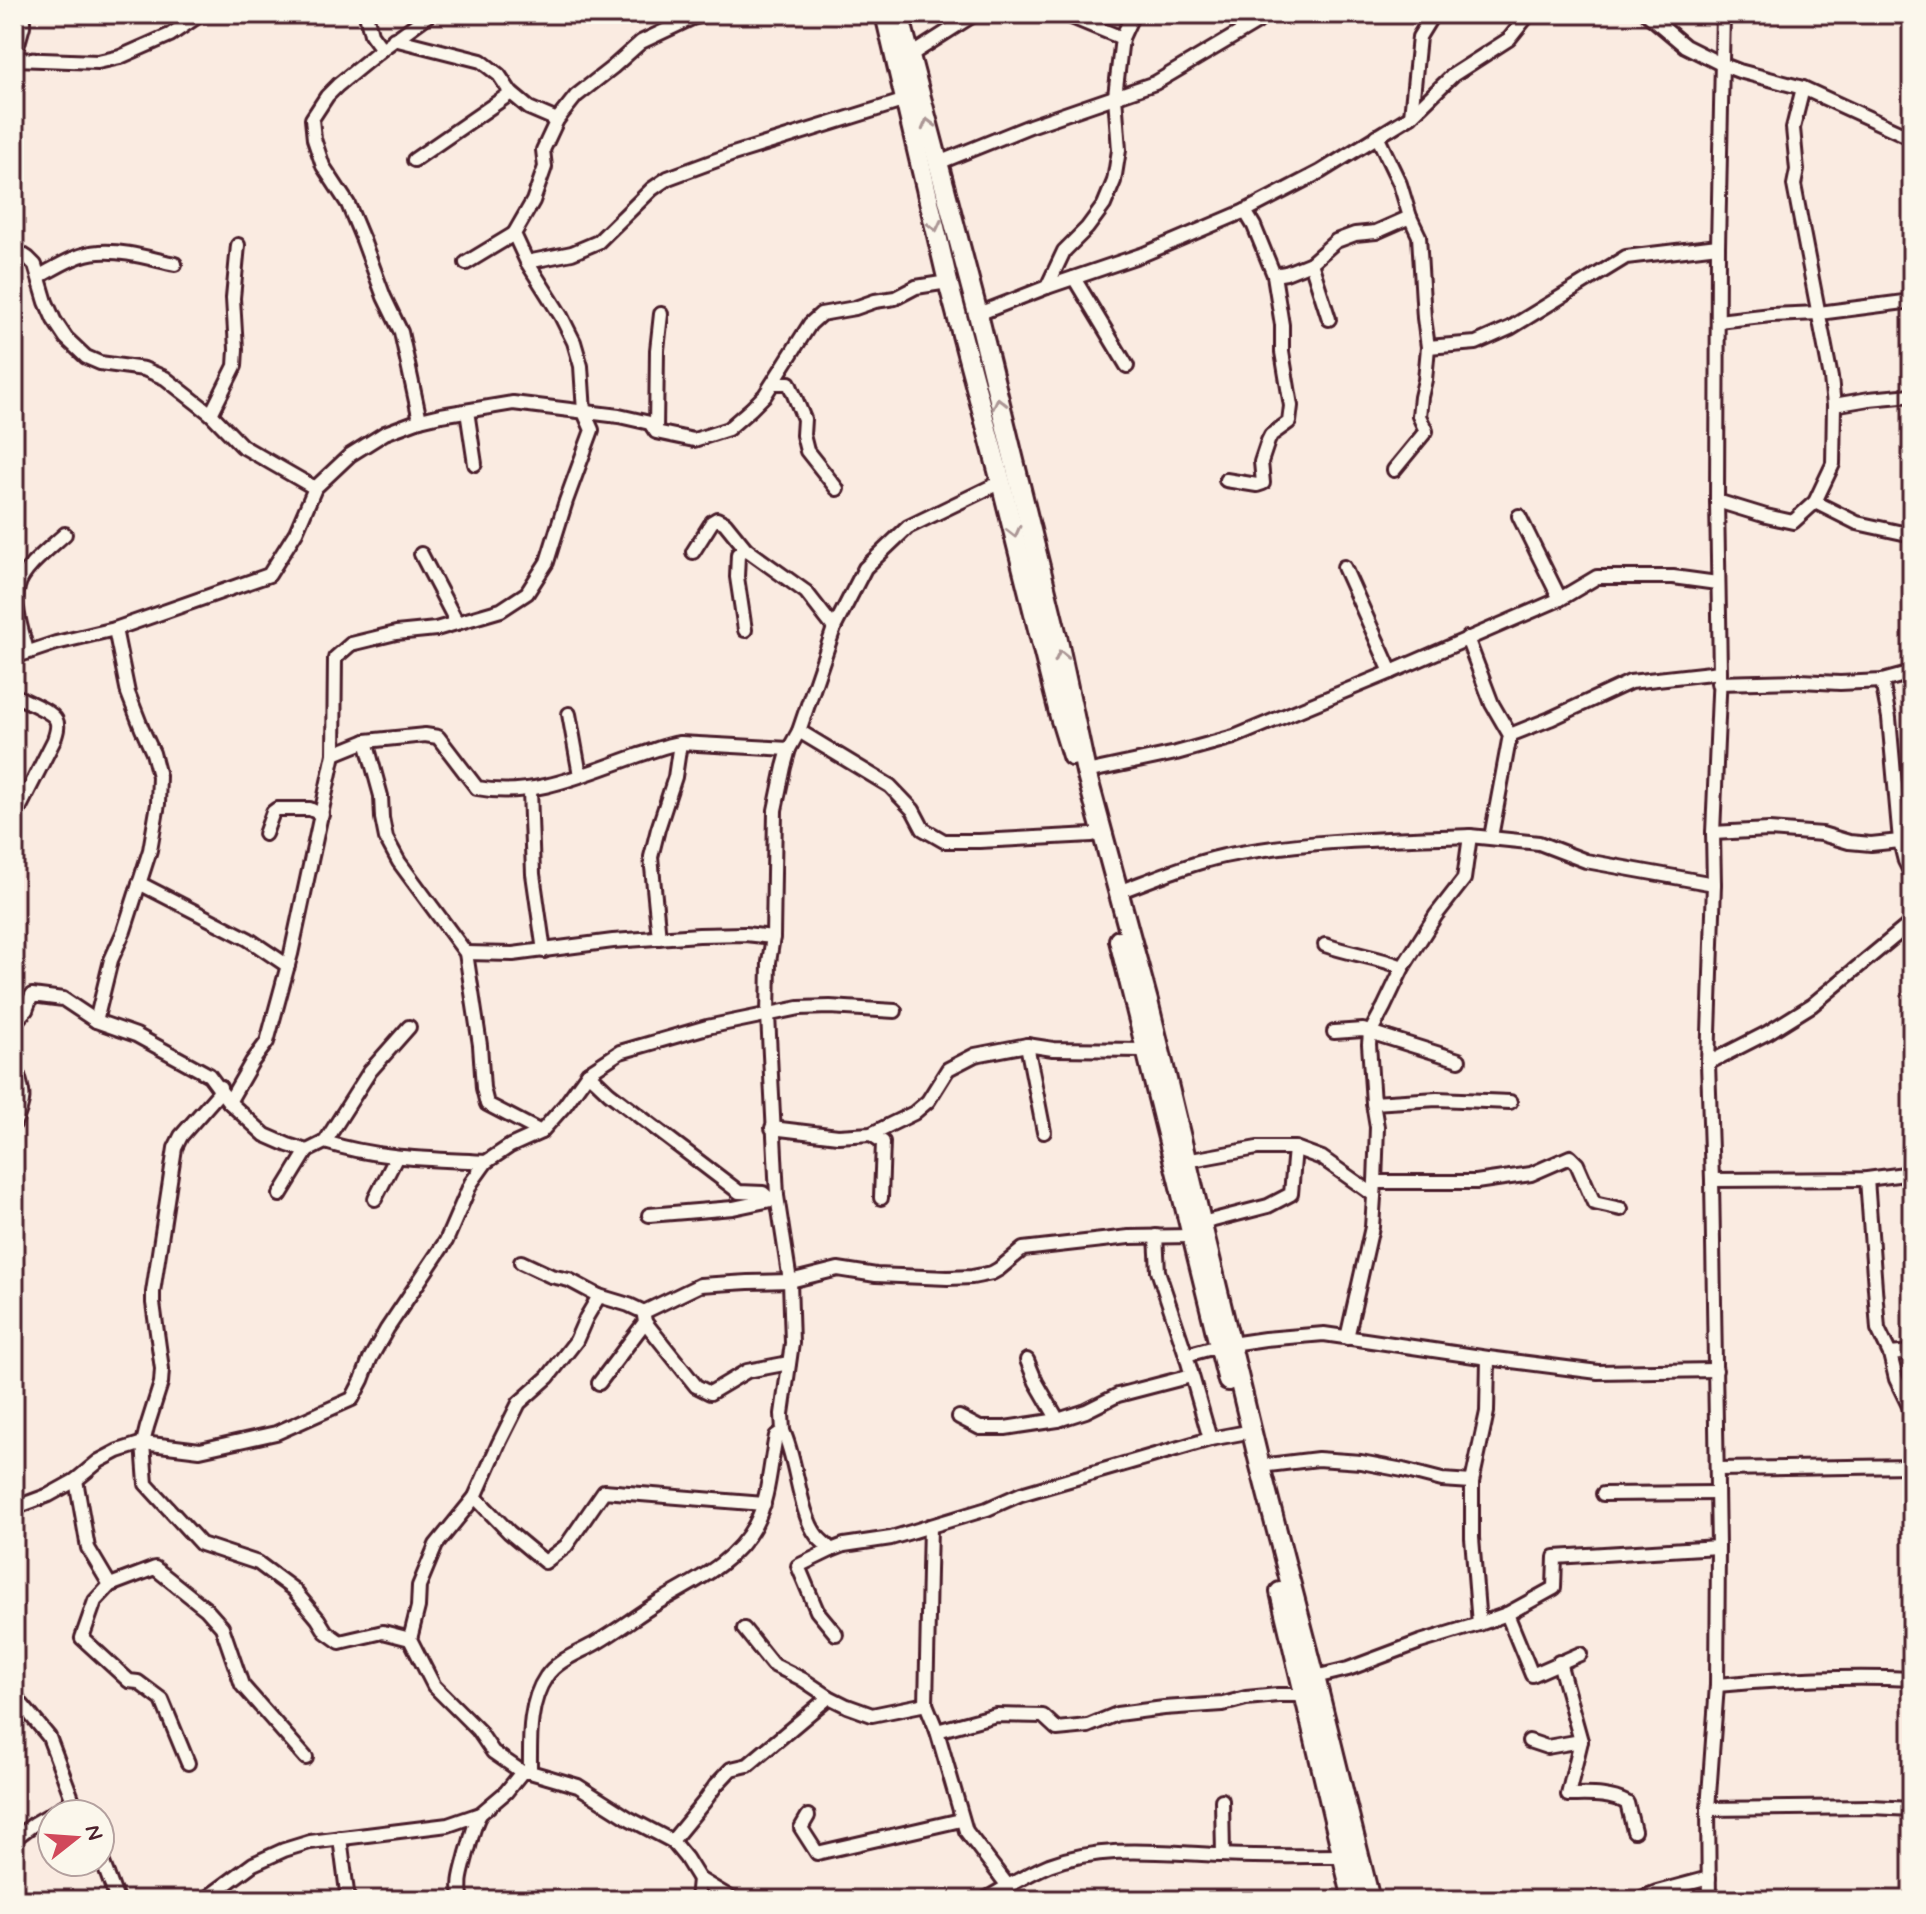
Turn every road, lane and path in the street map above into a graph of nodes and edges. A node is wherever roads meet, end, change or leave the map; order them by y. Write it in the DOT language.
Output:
graph roads {
  1 [pos="23,14"];
  2 [pos="201,14"];
  3 [pos="366,14"];
  4 [pos="430,14"];
  5 [pos="707,14"];
  6 [pos="885,14"];
  7 [pos="899,14"];
  8 [pos="975,14"];
  9 [pos="1064,14"];
  10 [pos="1133,14"];
  11 [pos="1266,14"];
  12 [pos="1433,14"];
  13 [pos="1529,14"];
  14 [pos="1647,14"];
  15 [pos="1723,14"];
  16 [pos="1122,38"];
  17 [pos="394,39"];
  18 [pos="382,49"];
  19 [pos="909,56"];
  20 [pos="14,58"];
  21 [pos="1721,64"];
  22 [pos="1803,88"];
  23 [pos="511,93"];
  24 [pos="1115,96"];
  25 [pos="906,100"];
  26 [pos="1411,116"];
  27 [pos="557,120"];
  28 [pos="1377,136"];
  29 [pos="1912,138"];
  30 [pos="414,160"];
  31 [pos="938,163"];
  32 [pos="1245,211"];
  33 [pos="1410,217"];
  34 [pos="514,234"];
  35 [pos="238,245"];
  36 [pos="1718,246"];
  37 [pos="14,249"];
  38 [pos="527,262"];
  39 [pos="466,263"];
  40 [pos="1311,263"];
  41 [pos="175,264"];
  42 [pos="1274,275"];
  43 [pos="40,276"];
  44 [pos="1074,278"];
  45 [pos="948,282"];
  46 [pos="1047,287"];
  47 [pos="1912,301"];
  48 [pos="1819,313"];
  49 [pos="661,314"];
  50 [pos="978,314"];
  51 [pos="1329,319"];
  52 [pos="1718,321"];
  53 [pos="1428,347"];
  54 [pos="1127,366"];
  55 [pos="774,383"];
  56 [pos="1912,395"];
  57 [pos="1834,405"];
  58 [pos="467,411"];
  59 [pos="584,412"];
  60 [pos="211,414"];
  61 [pos="420,420"];
  62 [pos="656,432"];
  63 [pos="475,464"];
  64 [pos="1394,470"];
  65 [pos="1226,480"];
  66 [pos="1001,482"];
  67 [pos="315,488"];
  68 [pos="837,489"];
  69 [pos="1717,501"];
  70 [pos="1815,502"];
  71 [pos="1519,516"];
  72 [pos="65,534"];
  73 [pos="1912,535"];
  74 [pos="746,549"];
  75 [pos="693,552"];
  76 [pos="421,554"];
  77 [pos="1344,567"];
  78 [pos="1717,583"];
  79 [pos="1560,599"];
  80 [pos="457,623"];
  81 [pos="834,628"];
  82 [pos="115,629"];
  83 [pos="745,630"];
  84 [pos="1467,638"];
  85 [pos="20,654"];
  86 [pos="1391,672"];
  87 [pos="1912,673"];
  88 [pos="1719,678"];
  89 [pos="1882,681"];
  90 [pos="14,695"];
  91 [pos="569,714"];
  92 [pos="799,731"];
  93 [pos="1510,735"];
  94 [pos="366,741"];
  95 [pos="680,743"];
  96 [pos="789,749"];
  97 [pos="334,754"];
  98 [pos="1086,772"];
  99 [pos="580,775"];
  100 [pos="530,790"];
  101 [pos="18,811"];
  102 [pos="322,815"];
  103 [pos="1713,833"];
  104 [pos="265,834"];
  105 [pos="1092,835"];
  106 [pos="1470,836"];
  107 [pos="1491,837"];
  108 [pos="1900,841"];
  109 [pos="1912,875"];
  110 [pos="139,883"];
  111 [pos="1714,884"];
  112 [pos="1118,892"];
  113 [pos="1912,922"];
  114 [pos="773,937"];
  115 [pos="659,938"];
  116 [pos="1325,945"];
  117 [pos="544,951"];
  118 [pos="466,953"];
  119 [pos="288,966"];
  120 [pos="1403,967"];
  121 [pos="20,1008"];
  122 [pos="895,1011"];
  123 [pos="768,1015"];
  124 [pos="96,1021"];
  125 [pos="14,1023"];
  126 [pos="409,1027"];
  127 [pos="1334,1032"];
  128 [pos="1370,1033"];
  129 [pos="1027,1045"];
  130 [pos="1145,1050"];
  131 [pos="14,1060"];
  132 [pos="1459,1060"];
  133 [pos="1708,1063"];
  134 [pos="588,1073"];
  135 [pos="220,1087"];
  136 [pos="229,1102"];
  137 [pos="1510,1102"];
  138 [pos="1373,1103"];
  139 [pos="14,1124"];
  140 [pos="772,1128"];
  141 [pos="541,1132"];
  142 [pos="1044,1132"];
  143 [pos="871,1134"];
  144 [pos="325,1142"];
  145 [pos="1295,1148"];
  146 [pos="307,1151"];
  147 [pos="396,1158"];
  148 [pos="1186,1161"];
  149 [pos="486,1162"];
  150 [pos="1912,1173"];
  151 [pos="1867,1179"];
  152 [pos="1712,1180"];
  153 [pos="1375,1188"];
  154 [pos="280,1195"];
  155 [pos="774,1198"];
  156 [pos="881,1198"];
  157 [pos="375,1199"];
  158 [pos="1621,1209"];
  159 [pos="649,1215"];
  160 [pos="1196,1229"];
  161 [pos="1156,1236"];
  162 [pos="521,1262"];
  163 [pos="790,1281"];
  164 [pos="599,1296"];
  165 [pos="644,1317"];
  166 [pos="1347,1338"];
  167 [pos="1225,1345"];
  168 [pos="1912,1352"];
  169 [pos="1890,1354"];
  170 [pos="1186,1355"];
  171 [pos="1488,1358"];
  172 [pos="1027,1360"];
  173 [pos="789,1363"];
  174 [pos="1716,1370"];
  175 [pos="1191,1376"];
  176 [pos="599,1383"];
  177 [pos="1912,1416"];
  178 [pos="959,1417"];
  179 [pos="1058,1420"];
  180 [pos="783,1431"];
  181 [pos="1242,1433"];
  182 [pos="1210,1439"];
  183 [pos="143,1443"];
  184 [pos="1260,1466"];
  185 [pos="1912,1466"];
  186 [pos="1717,1469"];
  187 [pos="76,1480"];
  188 [pos="1472,1482"];
  189 [pos="1717,1493"];
  190 [pos="1603,1494"];
  191 [pos="475,1497"];
  192 [pos="764,1504"];
  193 [pos="14,1508"];
  194 [pos="930,1526"];
  195 [pos="1718,1547"];
  196 [pos="831,1550"];
  197 [pos="110,1585"];
  198 [pos="1507,1614"];
  199 [pos="1479,1624"];
  200 [pos="744,1629"];
  201 [pos="836,1634"];
  202 [pos="410,1639"];
  203 [pos="1580,1654"];
  204 [pos="1559,1662"];
  205 [pos="1315,1677"];
  206 [pos="1912,1679"];
  207 [pos="1717,1685"];
  208 [pos="14,1695"];
  209 [pos="1305,1695"];
  210 [pos="829,1697"];
  211 [pos="926,1704"];
  212 [pos="937,1731"];
  213 [pos="1529,1741"];
  214 [pos="1581,1741"];
  215 [pos="306,1758"];
  216 [pos="188,1763"];
  217 [pos="526,1772"];
  218 [pos="72,1798"];
  219 [pos="1222,1800"];
  220 [pos="1708,1809"];
  221 [pos="1912,1809"];
  222 [pos="480,1814"];
  223 [pos="808,1816"];
  224 [pos="961,1820"];
  225 [pos="36,1823"];
  226 [pos="1634,1831"];
  227 [pos="340,1838"];
  228 [pos="14,1839"];
  229 [pos="672,1841"];
  230 [pos="1223,1855"];
  231 [pos="1343,1856"];
  232 [pos="109,1878"];
  233 [pos="1709,1878"];
  234 [pos="699,1879"];
  235 [pos="1008,1886"];
  236 [pos="117,1900"];
  237 [pos="204,1900"];
  238 [pos="348,1900"];
  239 [pos="462,1900"];
  240 [pos="697,1900"];
  241 [pos="734,1900"];
  242 [pos="984,1900"];
  243 [pos="1353,1900"];
  244 [pos="1370,1900"];
  245 [pos="1636,1900"];
  246 [pos="1709,1900"];
  1 -- 20 [label="street"];
  2 -- 20 [label="street"];
  3 -- 18 [label="street"];
  4 -- 17 [label="street"];
  5 -- 27 [label="street"];
  6 -- 25 [label="highway"];
  7 -- 19 [label="highway"];
  8 -- 19 [label="street"];
  9 -- 16 [label="street"];
  10 -- 16 [label="street"];
  11 -- 24 [label="street"];
  12 -- 26 [label="street"];
  13 -- 26 [label="street"];
  14 -- 21 [label="street"];
  15 -- 21 [label="street"];
  16 -- 24 [label="street"];
  17 -- 18 [label="street"];
  17 -- 23 [label="street"];
  18 -- 61 [label="street"];
  31 -- 19 [label="highway, one-way"];
  21 -- 22 [label="street"];
  21 -- 36 [label="street"];
  22 -- 29 [label="street"];
  22 -- 48 [label="street"];
  23 -- 27 [label="street"];
  23 -- 30 [label="street"];
  24 -- 31 [label="street"];
  24 -- 46 [label="street"];
  25 -- 38 [label="street"];
  25 -- 45 [label="highway, one-way"];
  26 -- 28 [label="street"];
  27 -- 34 [label="street"];
  28 -- 32 [label="street"];
  28 -- 33 [label="street"];
  31 -- 50 [label="highway"];
  32 -- 42 [label="street"];
  32 -- 44 [label="street"];
  33 -- 40 [label="street"];
  33 -- 53 [label="street"];
  34 -- 38 [label="street"];
  34 -- 39 [label="street"];
  35 -- 60 [label="street"];
  36 -- 52 [label="street"];
  36 -- 53 [label="street"];
  37 -- 43 [label="street"];
  38 -- 59 [label="street"];
  40 -- 42 [label="street"];
  40 -- 51 [label="street"];
  41 -- 43 [label="street"];
  42 -- 65 [label="street"];
  43 -- 60 [label="street"];
  44 -- 46 [label="street"];
  44 -- 54 [label="street"];
  45 -- 55 [label="street"];
  45 -- 66 [label="highway"];
  46 -- 50 [label="street"];
  47 -- 48 [label="street"];
  48 -- 52 [label="street"];
  48 -- 57 [label="street"];
  49 -- 62 [label="street"];
  98 -- 50 [label="highway, one-way"];
  52 -- 69 [label="street"];
  53 -- 64 [label="street"];
  55 -- 62 [label="street"];
  55 -- 68 [label="street"];
  56 -- 57 [label="street"];
  57 -- 70 [label="street"];
  58 -- 59 [label="street"];
  58 -- 61 [label="street"];
  58 -- 63 [label="street"];
  59 -- 62 [label="street"];
  59 -- 80 [label="street"];
  60 -- 67 [label="street"];
  61 -- 67 [label="street"];
  66 -- 81 [label="street"];
  66 -- 105 [label="highway, one-way"];
  67 -- 82 [label="street"];
  69 -- 70 [label="street"];
  69 -- 78 [label="street"];
  70 -- 73 [label="street"];
  71 -- 79 [label="street"];
  72 -- 85 [label="street"];
  74 -- 75 [label="street"];
  74 -- 81 [label="street"];
  74 -- 83 [label="street"];
  76 -- 80 [label="street"];
  77 -- 86 [label="street"];
  78 -- 79 [label="street"];
  78 -- 88 [label="street"];
  79 -- 84 [label="street"];
  80 -- 97 [label="street"];
  81 -- 92 [label="street"];
  82 -- 85 [label="street"];
  82 -- 110 [label="street"];
  84 -- 86 [label="street"];
  84 -- 93 [label="street"];
  86 -- 98 [label="street"];
  87 -- 89 [label="street"];
  88 -- 89 [label="street"];
  88 -- 93 [label="street"];
  88 -- 103 [label="street"];
  89 -- 108 [label="street"];
  90 -- 101 [label="street"];
  91 -- 99 [label="street"];
  92 -- 96 [label="street"];
  92 -- 105 [label="street"];
  93 -- 107 [label="street"];
  94 -- 97 [label="street"];
  94 -- 100 [label="street"];
  94 -- 118 [label="street"];
  95 -- 96 [label="street"];
  95 -- 99 [label="street"];
  95 -- 115 [label="street"];
  96 -- 114 [label="street"];
  97 -- 102 [label="street"];
  98 -- 112 [label="highway"];
  99 -- 100 [label="street"];
  100 -- 117 [label="street"];
  102 -- 104 [label="street"];
  102 -- 119 [label="street"];
  103 -- 108 [label="street"];
  103 -- 111 [label="street"];
  105 -- 130 [label="highway"];
  106 -- 107 [label="street"];
  106 -- 112 [label="street"];
  106 -- 120 [label="street"];
  107 -- 111 [label="street"];
  108 -- 109 [label="street"];
  110 -- 119 [label="street"];
  110 -- 124 [label="street"];
  111 -- 133 [label="street"];
  112 -- 148 [label="highway"];
  113 -- 133 [label="street"];
  114 -- 115 [label="street"];
  114 -- 123 [label="street"];
  115 -- 117 [label="street"];
  116 -- 120 [label="street"];
  117 -- 118 [label="street"];
  118 -- 141 [label="street"];
  119 -- 136 [label="street"];
  120 -- 128 [label="street"];
  121 -- 124 [label="street"];
  121 -- 125 [label="street"];
  122 -- 123 [label="street"];
  123 -- 134 [label="street"];
  123 -- 140 [label="street"];
  124 -- 135 [label="street"];
  126 -- 144 [label="street"];
  127 -- 128 [label="street"];
  128 -- 132 [label="street"];
  128 -- 138 [label="street"];
  129 -- 130 [label="street"];
  129 -- 142 [label="street"];
  129 -- 143 [label="street"];
  130 -- 160 [label="highway"];
  131 -- 139 [label="street"];
  133 -- 152 [label="street"];
  134 -- 141 [label="street"];
  134 -- 155 [label="street"];
  135 -- 136 [label="street"];
  135 -- 183 [label="street"];
  136 -- 146 [label="street"];
  137 -- 138 [label="street"];
  138 -- 153 [label="street"];
  140 -- 143 [label="street"];
  140 -- 155 [label="street"];
  141 -- 149 [label="street"];
  143 -- 156 [label="street"];
  144 -- 146 [label="street"];
  144 -- 147 [label="street"];
  145 -- 148 [label="street"];
  145 -- 153 [label="street"];
  145 -- 160 [label="street"];
  146 -- 154 [label="street"];
  147 -- 149 [label="street"];
  147 -- 157 [label="street"];
  148 -- 160 [label="highway"];
  149 -- 183 [label="street"];
  150 -- 151 [label="street"];
  151 -- 152 [label="street"];
  151 -- 169 [label="street"];
  152 -- 174 [label="street"];
  153 -- 158 [label="street"];
  153 -- 166 [label="street"];
  155 -- 159 [label="street"];
  155 -- 163 [label="street"];
  160 -- 161 [label="street"];
  160 -- 167 [label="highway"];
  161 -- 163 [label="street"];
  161 -- 170 [label="street"];
  162 -- 164 [label="street"];
  163 -- 165 [label="street"];
  163 -- 173 [label="street"];
  164 -- 165 [label="street"];
  164 -- 191 [label="street"];
  165 -- 173 [label="street"];
  165 -- 176 [label="street"];
  166 -- 167 [label="street"];
  166 -- 171 [label="street"];
  167 -- 170 [label="street"];
  167 -- 181 [label="highway"];
  167 -- 184 [label="highway"];
  168 -- 169 [label="street"];
  169 -- 177 [label="street"];
  170 -- 175 [label="street"];
  171 -- 174 [label="street"];
  171 -- 188 [label="street"];
  172 -- 179 [label="street"];
  173 -- 180 [label="street"];
  174 -- 186 [label="street"];
  175 -- 179 [label="street"];
  175 -- 182 [label="street"];
  178 -- 179 [label="street"];
  180 -- 192 [label="street"];
  180 -- 196 [label="street"];
  181 -- 182 [label="street"];
  181 -- 209 [label="highway"];
  182 -- 194 [label="street"];
  183 -- 187 [label="street"];
  183 -- 202 [label="street"];
  184 -- 188 [label="street"];
  184 -- 205 [label="highway"];
  185 -- 186 [label="street"];
  186 -- 189 [label="street"];
  187 -- 193 [label="street"];
  187 -- 197 [label="street"];
  188 -- 199 [label="street"];
  189 -- 190 [label="street"];
  189 -- 195 [label="street"];
  191 -- 192 [label="street"];
  191 -- 202 [label="street"];
  192 -- 217 [label="street"];
  194 -- 196 [label="street"];
  194 -- 211 [label="street"];
  195 -- 198 [label="street"];
  195 -- 207 [label="street"];
  196 -- 201 [label="street"];
  197 -- 215 [label="street"];
  197 -- 216 [label="street"];
  198 -- 199 [label="street"];
  198 -- 204 [label="street"];
  199 -- 205 [label="street"];
  200 -- 210 [label="street"];
  202 -- 217 [label="street"];
  203 -- 204 [label="street"];
  204 -- 214 [label="street"];
  205 -- 244 [label="highway"];
  206 -- 207 [label="street"];
  207 -- 220 [label="street"];
  208 -- 218 [label="street"];
  209 -- 212 [label="street"];
  209 -- 231 [label="highway"];
  210 -- 211 [label="street"];
  210 -- 229 [label="street"];
  211 -- 212 [label="street"];
  212 -- 224 [label="street"];
  213 -- 214 [label="street"];
  214 -- 226 [label="street"];
  217 -- 222 [label="street"];
  217 -- 229 [label="street"];
  219 -- 230 [label="street"];
  220 -- 221 [label="street"];
  220 -- 233 [label="street"];
  222 -- 227 [label="street"];
  222 -- 239 [label="street"];
  223 -- 224 [label="street"];
  224 -- 235 [label="street"];
  225 -- 228 [label="street"];
  227 -- 237 [label="street"];
  227 -- 238 [label="street"];
  229 -- 234 [label="street"];
  230 -- 231 [label="street"];
  230 -- 235 [label="street"];
  231 -- 243 [label="highway"];
  232 -- 236 [label="street"];
  233 -- 245 [label="street"];
  233 -- 246 [label="street"];
  234 -- 240 [label="street"];
  234 -- 241 [label="street"];
  235 -- 242 [label="street"];
}
